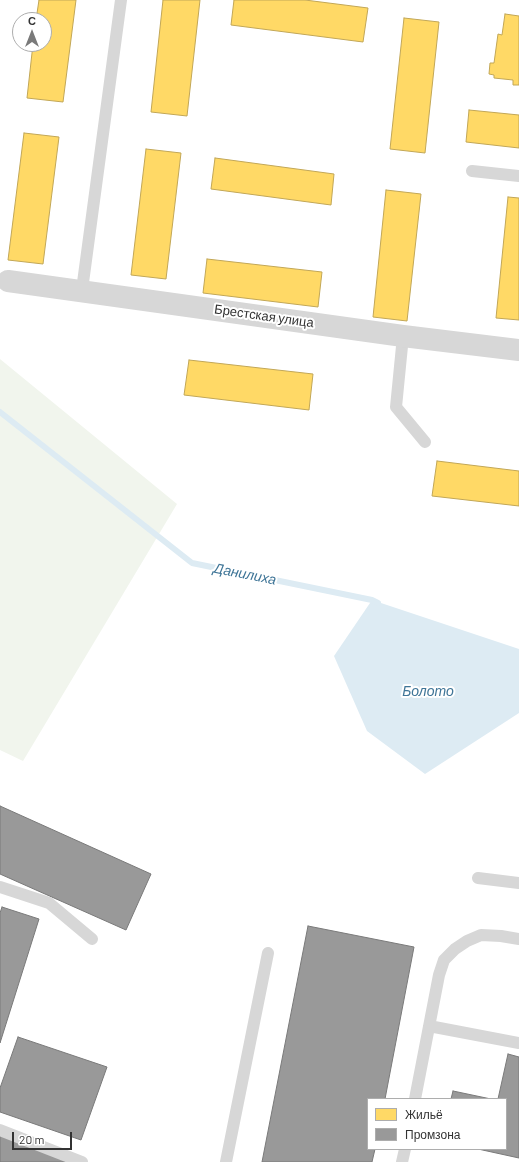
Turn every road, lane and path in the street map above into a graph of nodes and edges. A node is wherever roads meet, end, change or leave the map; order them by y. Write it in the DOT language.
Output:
graph roads {
  1 [pos="121,0"];
  2 [pos="472,171"];
  3 [pos="519,176"];
  4 [pos="4,280"];
  5 [pos="82,290"];
  6 [pos="403,336"];
  7 [pos="519,350"];
  8 [pos="425,442"];
  9 [pos="478,878"];
  10 [pos="519,883"];
  11 [pos="0,887"];
  12 [pos="92,939"];
  13 [pos="519,939"];
  14 [pos="268,953"];
  15 [pos="429,1026"];
  16 [pos="519,1043"];
  17 [pos="415,1098"];
  18 [pos="0,1130"];
  19 [pos="405,1150"];
  20 [pos="82,1162"];
  21 [pos="226,1162"];
  22 [pos="402,1162"];
  1 -- 5 [label="lane"];
  2 -- 3 [label="lane"];
  4 -- 5 [label="street, Брестская улица"];
  5 -- 6 [label="street, Брестская улица"];
  6 -- 7 [label="street, Брестская улица"];
  6 -- 8 [label="lane"];
  9 -- 10 [label="lane"];
  11 -- 12 [label="lane"];
  13 -- 15 [label="lane"];
  14 -- 21 [label="lane"];
  15 -- 16 [label="lane"];
  15 -- 17 [label="lane"];
  18 -- 20 [label="lane"];
  19 -- 22 [label="lane"];
}
